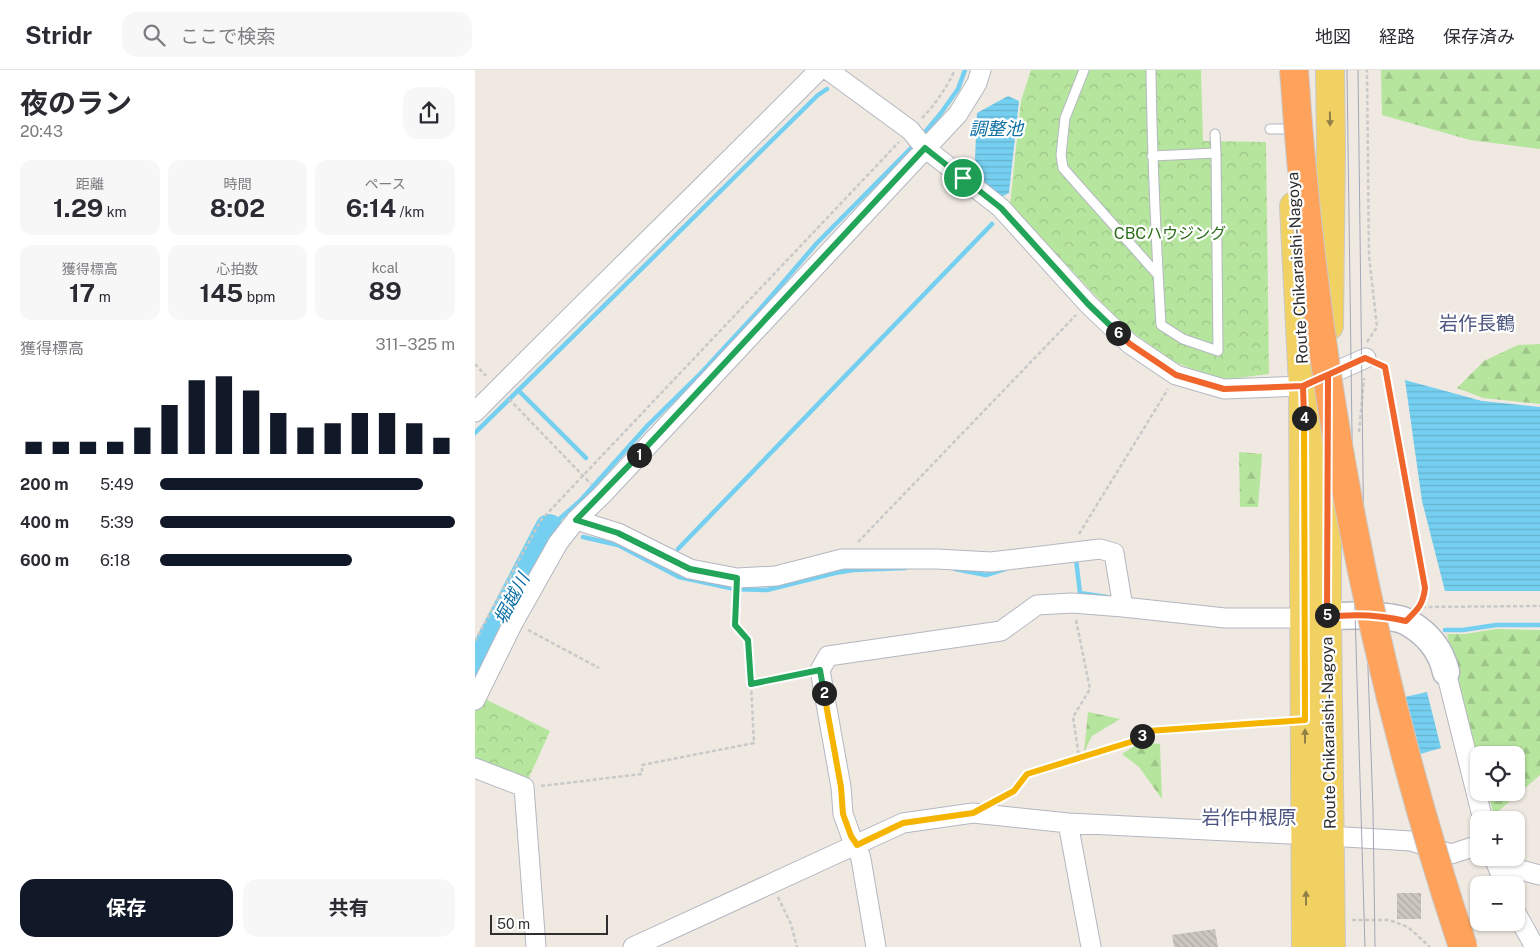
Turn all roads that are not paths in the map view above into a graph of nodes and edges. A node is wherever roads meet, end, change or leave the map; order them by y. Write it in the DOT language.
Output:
graph roads {
  1 [pos="819,70"];
  2 [pos="828,70"];
  3 [pos="981,70"];
  4 [pos="1084,70"];
  5 [pos="1151,70"];
  6 [pos="1288,70"];
  7 [pos="1294,70"];
  8 [pos="1308,70"];
  9 [pos="1330,70"];
  10 [pos="1215,134"];
  11 [pos="925,148"];
  12 [pos="1216,153"];
  13 [pos="1152,156"];
  14 [pos="1158,275"];
  15 [pos="1365,358"];
  16 [pos="1328,375"];
  17 [pos="1303,386"];
  18 [pos="475,412"];
  19 [pos="576,520"];
  20 [pos="1123,606"];
  21 [pos="1316,618"];
  22 [pos="1446,672"];
  23 [pos="475,700"];
  24 [pos="475,768"];
  25 [pos="1481,811"];
  26 [pos="1068,823"];
  27 [pos="1317,834"];
  28 [pos="857,845"];
  29 [pos="1470,848"];
  30 [pos="1500,872"];
  31 [pos="1540,875"];
  32 [pos="1525,929"];
  33 [pos="536,947"];
  34 [pos="633,947"];
  35 [pos="876,947"];
  36 [pos="1091,947"];
  37 [pos="1306,947"];
  38 [pos="1331,947"];
  39 [pos="1463,947"];
  40 [pos="1477,947"];
  41 [pos="1535,947"];
  1 -- 18 [label="street"];
  2 -- 11 [label="street"];
  3 -- 11 [label="street"];
  4 -- 14 [label="lane"];
  5 -- 13 [label="lane"];
  6 -- 17 [label="main road, Route Chikaraishi-Nagoya"];
  7 -- 39 [label="highway, bridge"];
  8 -- 40 [label="highway"];
  9 -- 16 [label="main road, Route Chikaraishi-Nagoya, one-way"];
  10 -- 12 [label="lane"];
  11 -- 17 [label="street"];
  11 -- 19 [label="street"];
  12 -- 13 [label="lane"];
  12 -- 14 [label="lane"];
  13 -- 14 [label="lane"];
  15 -- 16 [label="street"];
  16 -- 17 [label="street"];
  16 -- 21 [label="main road, Route Chikaraishi-Nagoya"];
  17 -- 21 [label="main road, Route Chikaraishi-Nagoya"];
  19 -- 20 [label="street"];
  19 -- 23 [label="street"];
  20 -- 21 [label="street"];
  20 -- 28 [label="street"];
  21 -- 22 [label="street"];
  21 -- 27 [label="main road, Route Chikaraishi-Nagoya"];
  27 -- 21 [label="main road, Route Chikaraishi-Nagoya, one-way"];
  22 -- 25 [label="street"];
  24 -- 33 [label="street"];
  26 -- 27 [label="street"];
  26 -- 28 [label="street"];
  26 -- 36 [label="street"];
  27 -- 29 [label="street"];
  37 -- 27 [label="main road, Route Chikaraishi-Nagoya, one-way"];
  27 -- 38 [label="main road, Route Chikaraishi-Nagoya"];
  28 -- 34 [label="street"];
  28 -- 35 [label="street"];
  30 -- 31 [label="street"];
  32 -- 41 [label="street"];
}
